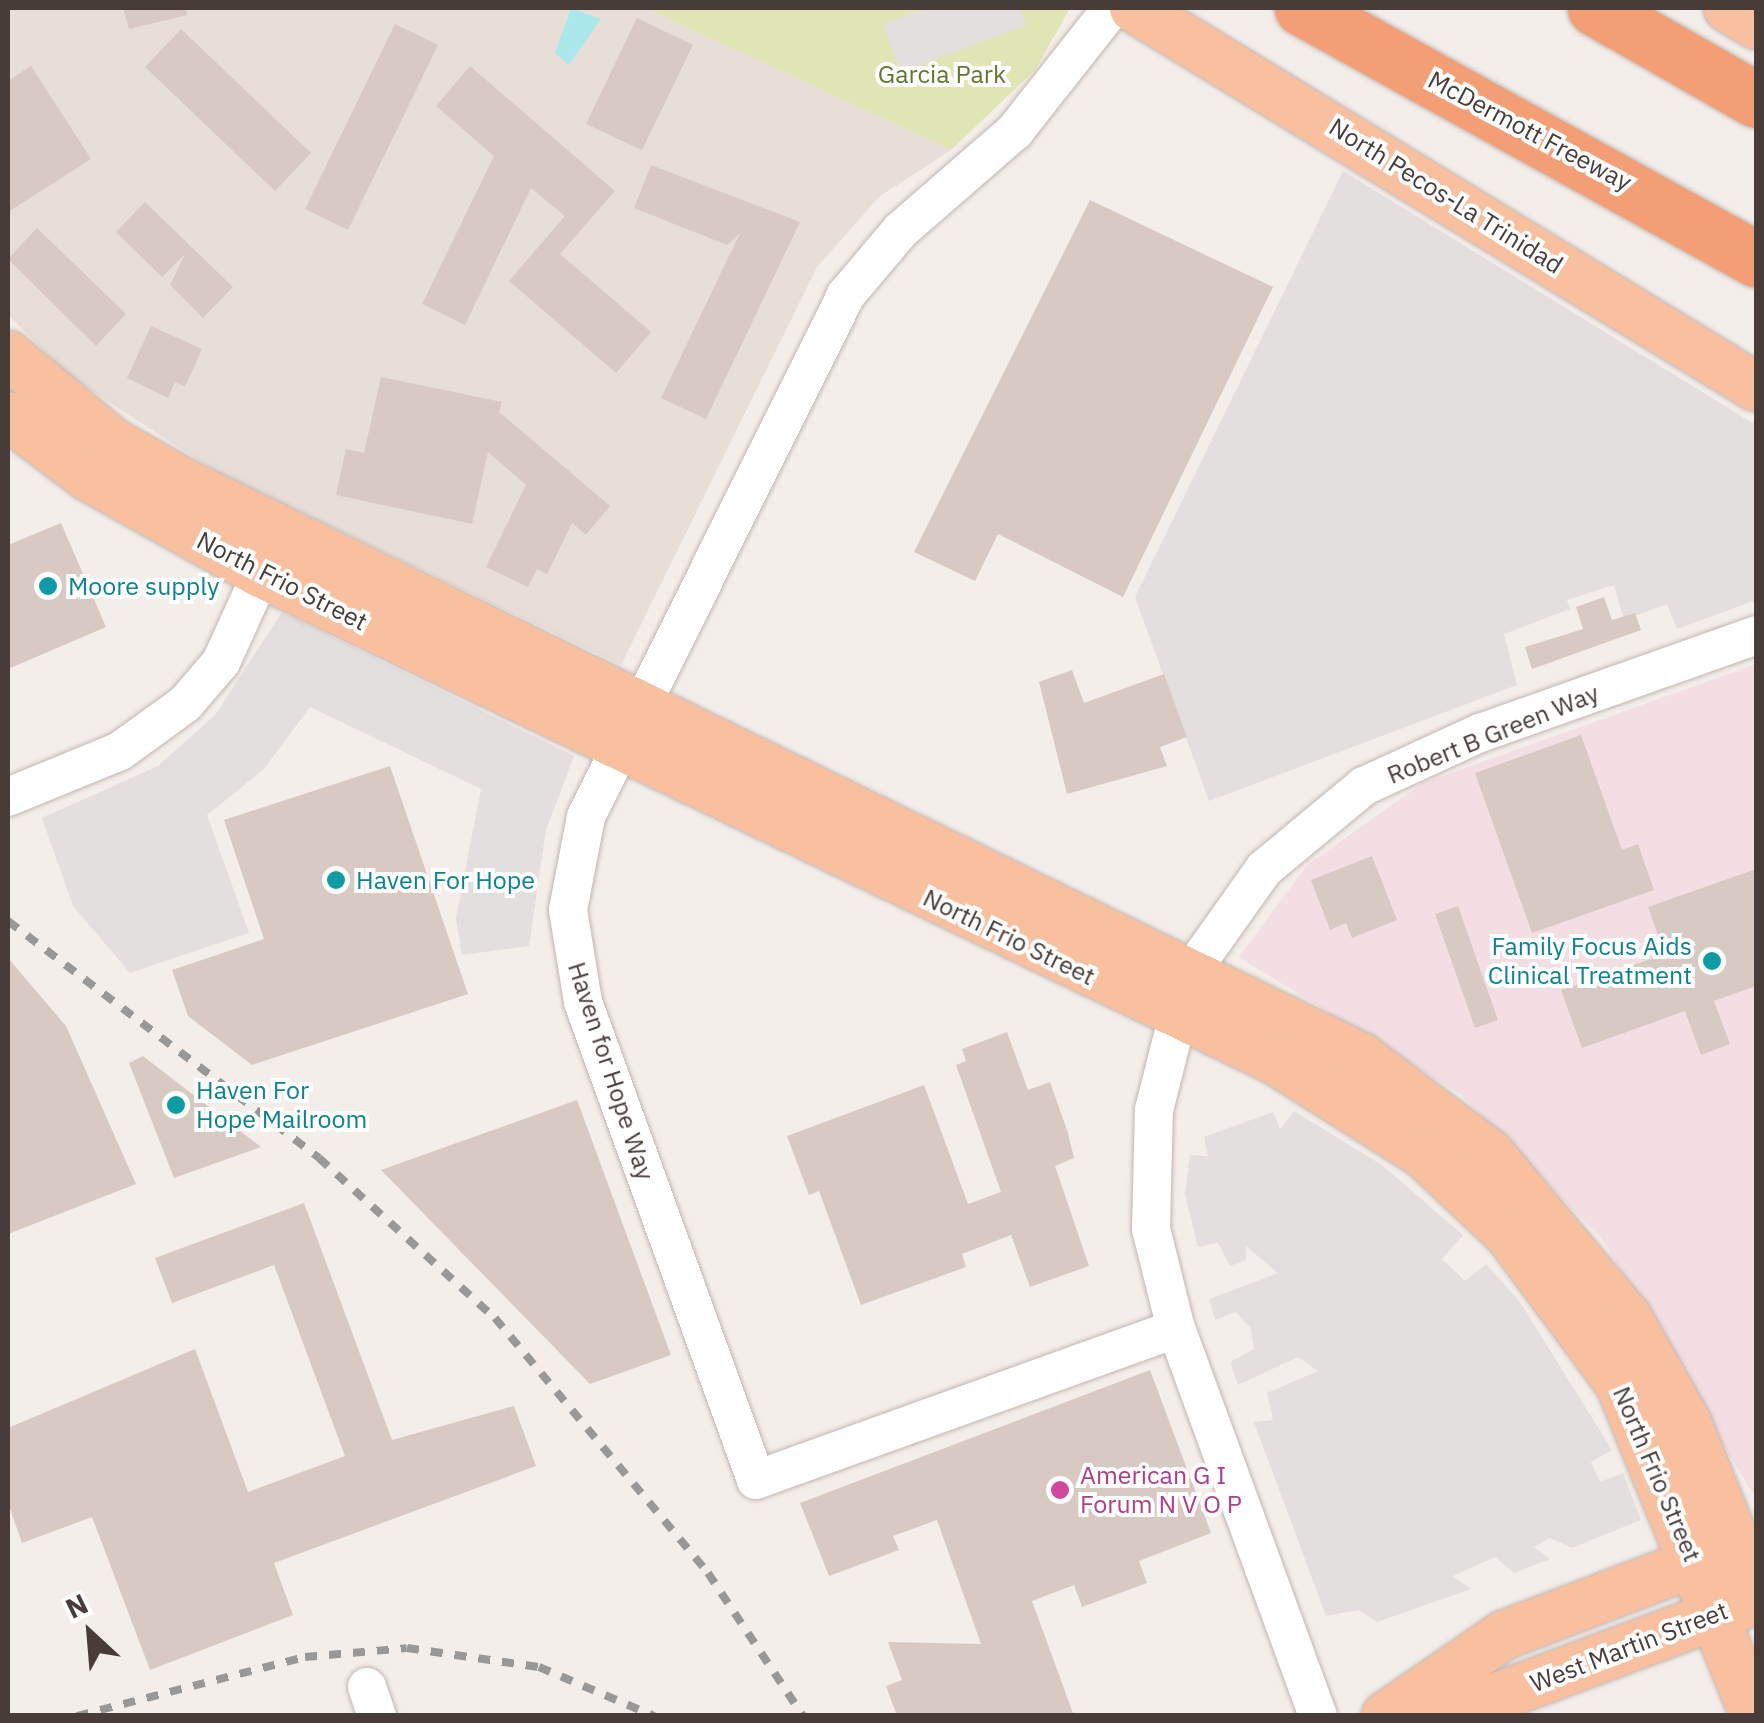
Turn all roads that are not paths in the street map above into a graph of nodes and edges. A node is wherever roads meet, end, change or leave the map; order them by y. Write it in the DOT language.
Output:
graph roads {
  1 [pos="1112,8"];
  2 [pos="1134,8"];
  3 [pos="1302,8"];
  4 [pos="1595,8"];
  5 [pos="1728,8"];
  6 [pos="1756,25"];
  7 [pos="1756,100"];
  8 [pos="1744,247"];
  9 [pos="8,356"];
  10 [pos="1749,380"];
  11 [pos="8,416"];
  12 [pos="271,552"];
  13 [pos="1756,635"];
  14 [pos="629,726"];
  15 [pos="8,797"];
  16 [pos="1181,997"];
  17 [pos="1176,1329"];
  18 [pos="1730,1549"];
  19 [pos="1743,1603"];
  20 [pos="1318,1716"];
  21 [pos="1386,1716"];
  22 [pos="1446,1716"];
  23 [pos="1755,1716"];
  1 -- 14 [label="street, Haven for Hope Way"];
  2 -- 10 [label="main road, North Pecos-La Trinidad"];
  3 -- 8 [label="highway, McDermott Freeway"];
  4 -- 7 [label="highway"];
  5 -- 6 [label="main road"];
  9 -- 12 [label="main road, North Frio Street"];
  11 -- 12 [label="main road, North Frio Street"];
  12 -- 14 [label="main road, North Frio Street"];
  12 -- 15 [label="street"];
  13 -- 16 [label="street, Robert B Green Way"];
  14 -- 16 [label="main road, North Frio Street"];
  14 -- 17 [label="street, Haven for Hope Way"];
  16 -- 17 [label="street"];
  16 -- 18 [label="main road, North Frio Street"];
  17 -- 20 [label="street"];
  18 -- 19 [label="main road, North Frio Street"];
  18 -- 21 [label="main road"];
  19 -- 22 [label="main road, West Martin Street"];
  19 -- 23 [label="main road, North Frio Street"];
}
